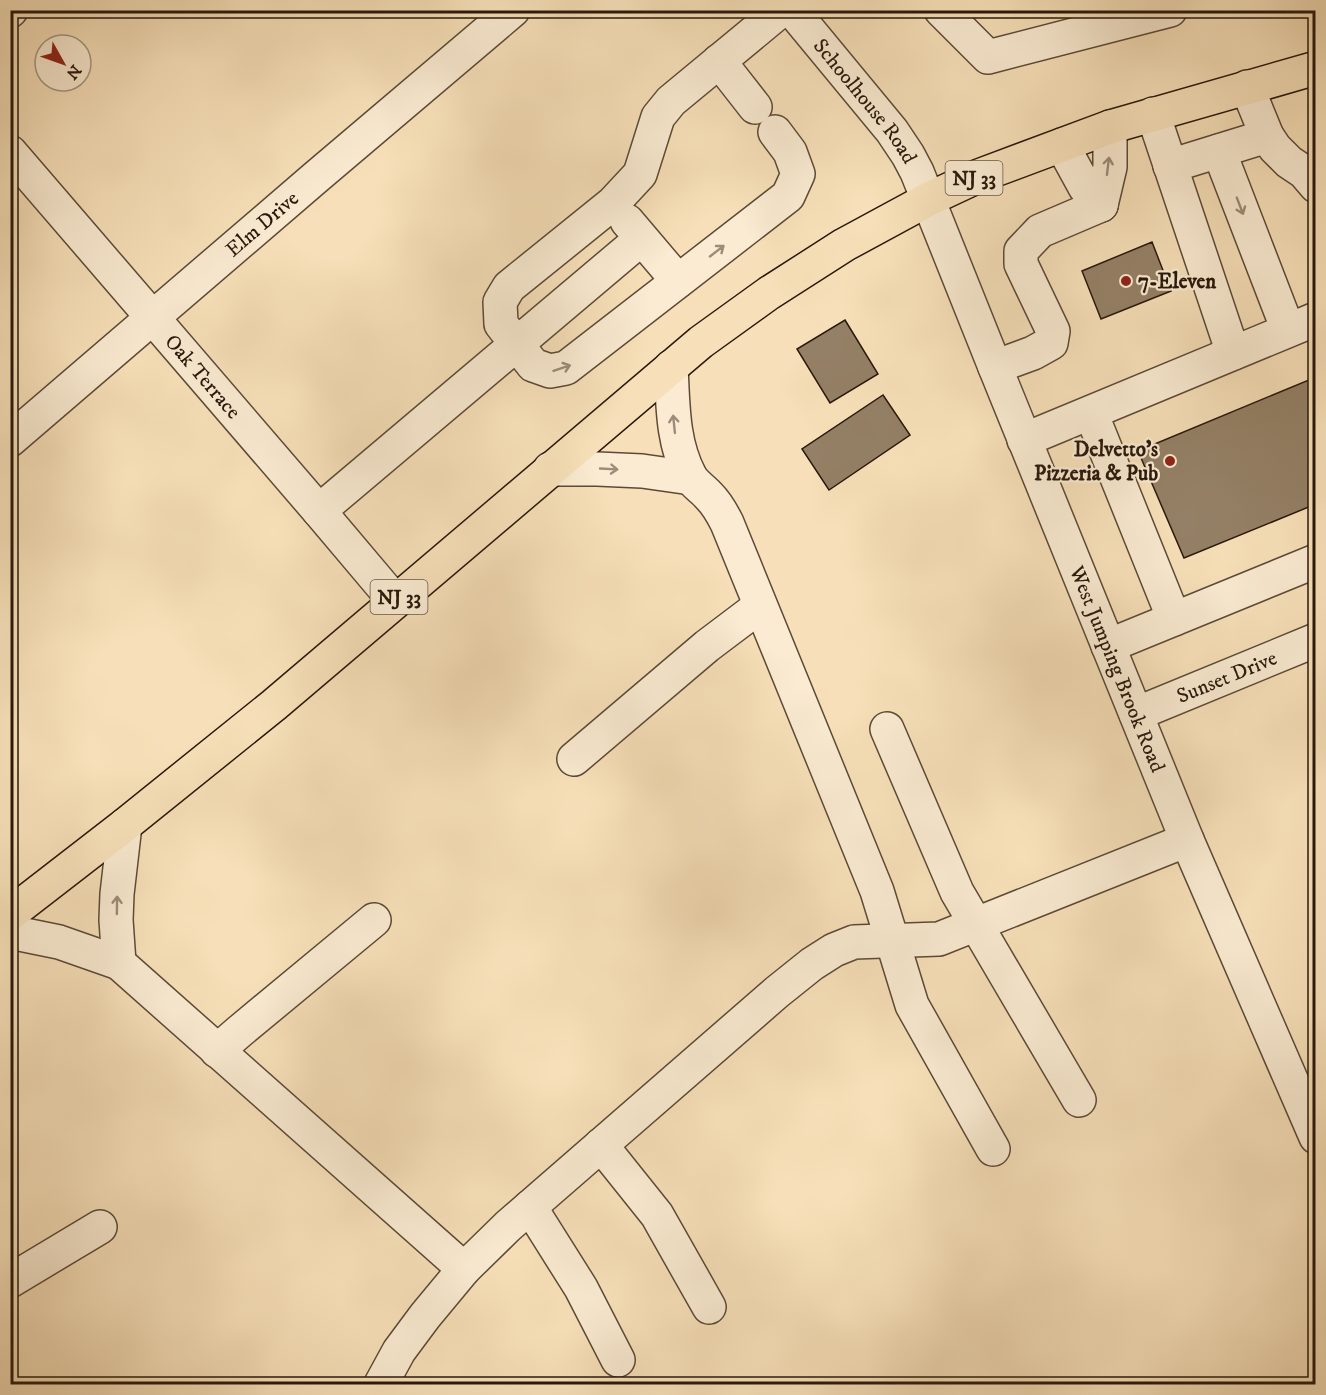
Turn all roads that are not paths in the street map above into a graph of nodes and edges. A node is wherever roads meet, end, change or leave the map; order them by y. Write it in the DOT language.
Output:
graph roads {
  1 [pos="513,10"];
  2 [pos="781,10"];
  3 [pos="792,10"];
  4 [pos="941,10"];
  5 [pos="1170,10"];
  6 [pos="719,61"];
  7 [pos="1316,68"];
  8 [pos="1247,87"];
  9 [pos="1153,114"];
  10 [pos="1110,127"];
  11 [pos="1267,136"];
  12 [pos="1062,145"];
  13 [pos="1219,151"];
  14 [pos="10,152"];
  15 [pos="1170,166"];
  16 [pos="1316,186"];
  17 [pos="929,199"];
  18 [pos="613,203"];
  19 [pos="1101,205"];
  20 [pos="641,239"];
  21 [pos="678,281"];
  22 [pos="153,319"];
  23 [pos="1302,325"];
  24 [pos="516,343"];
  25 [pos="1233,353"];
  26 [pos="671,367"];
  27 [pos="995,368"];
  28 [pos="1091,412"];
  29 [pos="10,440"];
  30 [pos="1024,440"];
  31 [pos="550,469"];
  32 [pos="691,478"];
  33 [pos="319,511"];
  34 [pos="1316,561"];
  35 [pos="395,601"];
  36 [pos="760,606"];
  37 [pos="1174,619"];
  38 [pos="1316,640"];
  39 [pos="1108,646"];
  40 [pos="1136,714"];
  41 [pos="887,729"];
  42 [pos="574,759"];
  43 [pos="125,825"];
  44 [pos="1187,840"];
  45 [pos="10,914"];
  46 [pos="374,920"];
  47 [pos="976,924"];
  48 [pos="10,932"];
  49 [pos="892,940"];
  50 [pos="119,963"];
  51 [pos="217,1051"];
  52 [pos="1079,1100"];
  53 [pos="1316,1137"];
  54 [pos="602,1145"];
  55 [pos="993,1149"];
  56 [pos="530,1207"];
  57 [pos="100,1227"];
  58 [pos="464,1269"];
  59 [pos="10,1281"];
  60 [pos="709,1307"];
  61 [pos="618,1360"];
  62 [pos="381,1384"];
  1 -- 22 [label="street, Elm Drive"];
  2 -- 6 [label="street"];
  3 -- 17 [label="street, Schoolhouse Road"];
  4 -- 5 [label="street"];
  6 -- 18 [label="street"];
  21 -- 6 [label="street, one-way"];
  7 -- 8 [label="highway, NJ 33"];
  8 -- 9 [label="highway, NJ 33"];
  8 -- 11 [label="street"];
  9 -- 10 [label="highway, NJ 33"];
  9 -- 15 [label="street"];
  10 -- 12 [label="highway, NJ 33"];
  19 -- 10 [label="street, one-way"];
  11 -- 13 [label="street"];
  11 -- 16 [label="street"];
  12 -- 17 [label="highway, NJ 33"];
  12 -- 19 [label="street"];
  13 -- 15 [label="street"];
  13 -- 23 [label="street, one-way"];
  14 -- 22 [label="street, Oak Terrace"];
  15 -- 25 [label="street"];
  17 -- 26 [label="highway, NJ 33"];
  17 -- 27 [label="street, West Jumping Brook Road"];
  18 -- 20 [label="street"];
  18 -- 24 [label="street"];
  19 -- 27 [label="street"];
  20 -- 21 [label="street"];
  20 -- 24 [label="street"];
  24 -- 21 [label="street, one-way"];
  22 -- 29 [label="street, Elm Drive"];
  22 -- 33 [label="street, Oak Terrace"];
  23 -- 25 [label="street"];
  24 -- 33 [label="street"];
  25 -- 28 [label="street"];
  26 -- 31 [label="highway, NJ 33"];
  32 -- 26 [label="street, one-way"];
  27 -- 30 [label="street, West Jumping Brook Road"];
  28 -- 30 [label="street"];
  28 -- 37 [label="street"];
  30 -- 39 [label="street, West Jumping Brook Road"];
  31 -- 32 [label="street, one-way"];
  31 -- 35 [label="highway, NJ 33"];
  32 -- 36 [label="street"];
  33 -- 35 [label="street, Oak Terrace"];
  34 -- 37 [label="street"];
  35 -- 43 [label="highway, NJ 33"];
  36 -- 42 [label="street"];
  36 -- 49 [label="street"];
  37 -- 39 [label="street"];
  38 -- 40 [label="street, Sunset Drive"];
  39 -- 40 [label="street, West Jumping Brook Road"];
  40 -- 44 [label="street, West Jumping Brook Road"];
  41 -- 47 [label="street"];
  43 -- 45 [label="highway, NJ 33"];
  50 -- 43 [label="street, one-way"];
  44 -- 47 [label="street"];
  44 -- 53 [label="street, West Jumping Brook Road"];
  46 -- 51 [label="street"];
  47 -- 49 [label="street"];
  47 -- 52 [label="street"];
  48 -- 50 [label="street"];
  49 -- 54 [label="street"];
  49 -- 55 [label="street"];
  50 -- 51 [label="street"];
  51 -- 58 [label="street"];
  54 -- 56 [label="street"];
  54 -- 60 [label="street"];
  56 -- 58 [label="street"];
  56 -- 61 [label="street"];
  57 -- 59 [label="street"];
  58 -- 62 [label="street"];
}
